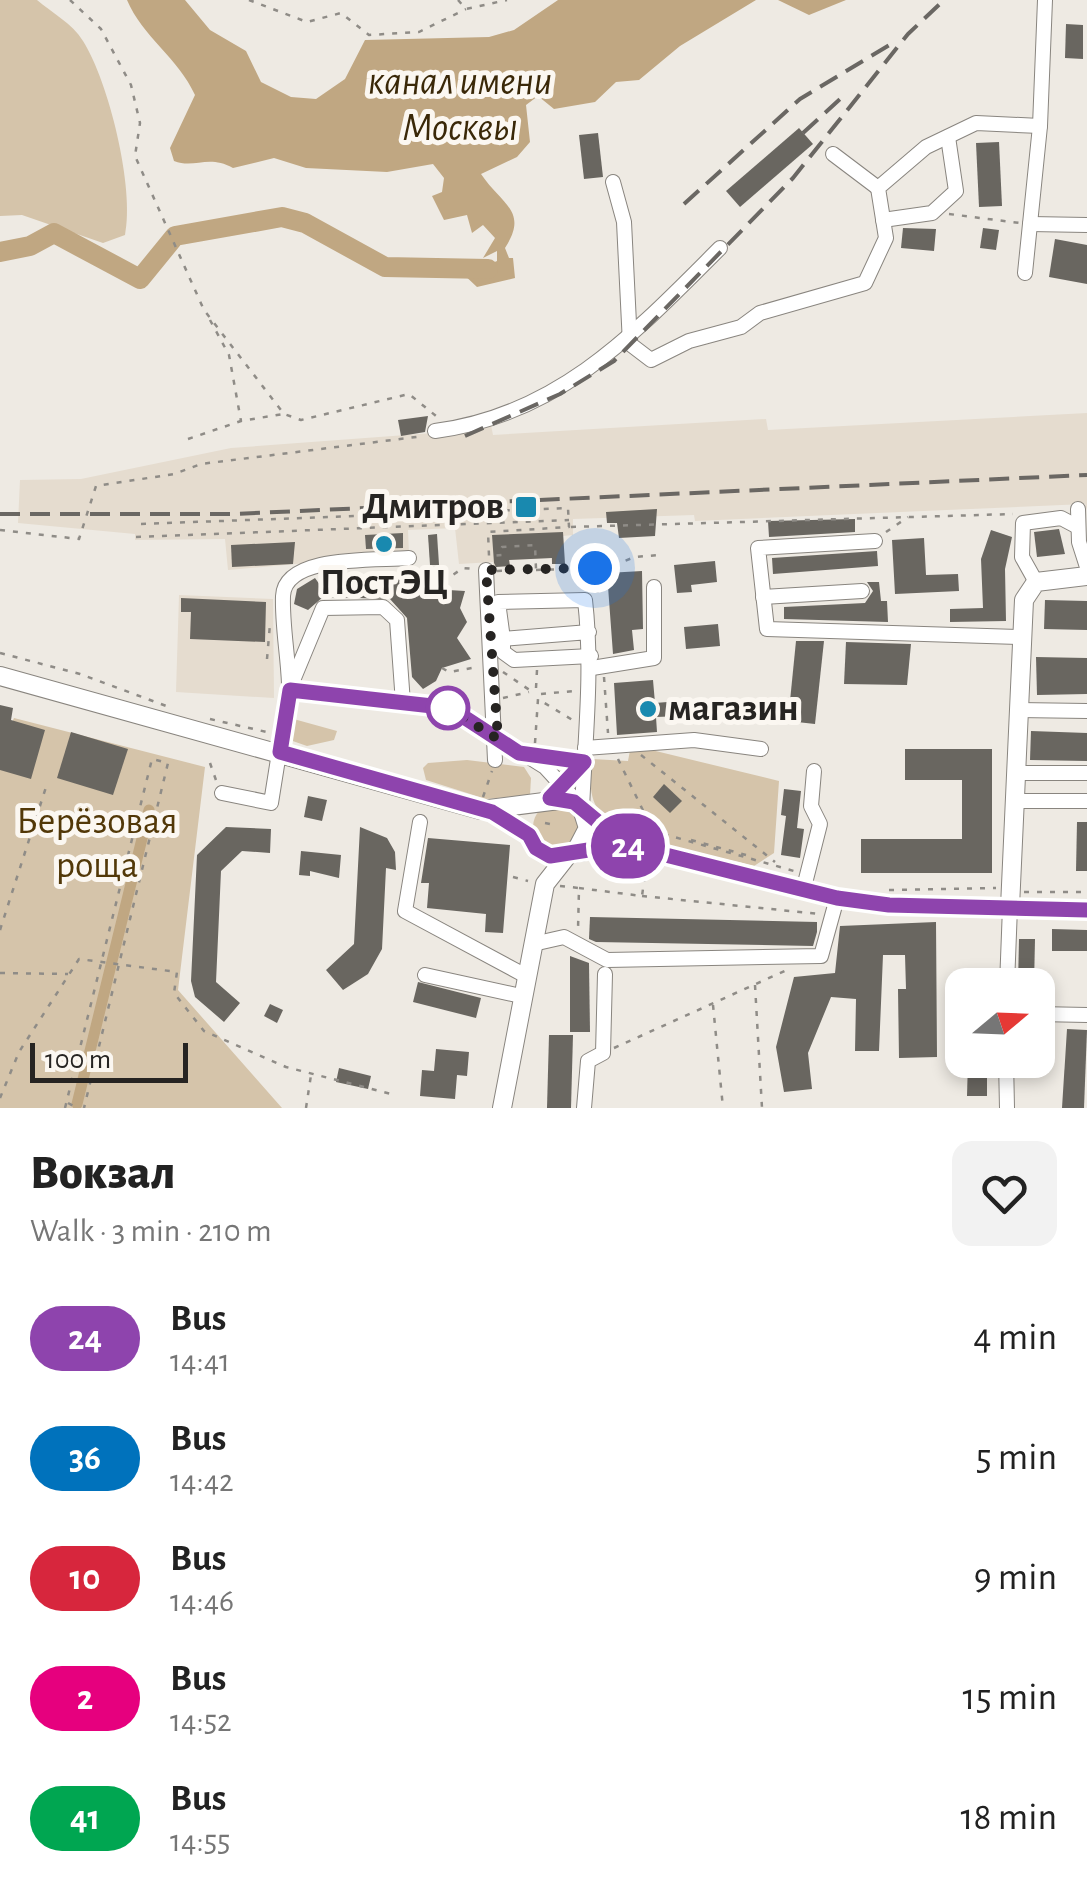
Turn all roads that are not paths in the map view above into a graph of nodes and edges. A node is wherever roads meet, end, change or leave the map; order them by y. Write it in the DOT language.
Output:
graph roads {
  1 [pos="1045,0"];
  2 [pos="1040,126"];
  3 [pos="948,137"];
  4 [pos="833,154"];
  5 [pos="613,182"];
  6 [pos="878,188"];
  7 [pos="883,220"];
  8 [pos="1030,224"];
  9 [pos="1087,226"];
  10 [pos="720,248"];
  11 [pos="1024,273"];
  12 [pos="630,339"];
  13 [pos="435,432"];
  14 [pos="1078,509"];
  15 [pos="1078,526"];
  16 [pos="876,541"];
  17 [pos="409,558"];
  18 [pos="1087,568"];
  19 [pos="486,570"];
  20 [pos="1087,576"];
  21 [pos="1036,582"];
  22 [pos="654,587"];
  23 [pos="862,591"];
  24 [pos="764,597"];
  25 [pos="589,632"];
  26 [pos="1020,637"];
  27 [pos="503,639"];
  28 [pos="595,664"];
  29 [pos="0,676"];
  30 [pos="290,690"];
  31 [pos="403,703"];
  32 [pos="1018,710"];
  33 [pos="1087,711"];
  34 [pos="498,739"];
  35 [pos="281,744"];
  36 [pos="761,749"];
  37 [pos="527,753"];
  38 [pos="584,755"];
  39 [pos="496,760"];
  40 [pos="814,771"];
  41 [pos="1017,773"];
  42 [pos="1087,774"];
  43 [pos="564,785"];
  44 [pos="222,793"];
  45 [pos="1016,800"];
  46 [pos="1087,801"];
  47 [pos="544,802"];
  48 [pos="488,805"];
  49 [pos="583,812"];
  50 [pos="420,822"];
  51 [pos="532,841"];
  52 [pos="626,845"];
  53 [pos="572,853"];
  54 [pos="544,882"];
  55 [pos="805,883"];
  56 [pos="1015,895"];
  57 [pos="836,907"];
  58 [pos="1087,910"];
  59 [pos="533,944"];
  60 [pos="1009,968"];
  61 [pos="605,974"];
  62 [pos="424,975"];
  63 [pos="526,976"];
  64 [pos="521,996"];
  65 [pos="1055,1014"];
  66 [pos="1087,1015"];
  67 [pos="1006,1078"];
  68 [pos="502,1108"];
  69 [pos="584,1108"];
  70 [pos="1007,1108"];
  1 -- 2 [label="street"];
  2 -- 3 [label="street"];
  2 -- 8 [label="street"];
  3 -- 6 [label="street"];
  3 -- 7 [label="street"];
  4 -- 6 [label="street"];
  5 -- 12 [label="street"];
  6 -- 7 [label="street"];
  7 -- 12 [label="street"];
  8 -- 9 [label="street"];
  8 -- 11 [label="street"];
  10 -- 12 [label="street"];
  12 -- 13 [label="street"];
  14 -- 15 [label="street"];
  15 -- 18 [label="street"];
  15 -- 21 [label="street"];
  16 -- 24 [label="street"];
  17 -- 30 [label="street"];
  19 -- 34 [label="street"];
  20 -- 21 [label="main road"];
  21 -- 26 [label="main road"];
  22 -- 28 [label="street"];
  23 -- 24 [label="street"];
  24 -- 26 [label="street"];
  25 -- 27 [label="street"];
  25 -- 27 [label="street"];
  25 -- 28 [label="street"];
  26 -- 32 [label="main road"];
  27 -- 28 [label="street"];
  28 -- 38 [label="street"];
  29 -- 35 [label="main road"];
  30 -- 31 [label="street"];
  30 -- 31 [label="street"];
  30 -- 35 [label="street"];
  31 -- 34 [label="street"];
  32 -- 33 [label="street"];
  32 -- 41 [label="main road"];
  34 -- 37 [label="street"];
  34 -- 39 [label="street"];
  35 -- 44 [label="street"];
  35 -- 48 [label="main road"];
  36 -- 38 [label="street"];
  37 -- 38 [label="street"];
  37 -- 43 [label="street"];
  38 -- 43 [label="street"];
  38 -- 49 [label="street"];
  40 -- 55 [label="street"];
  41 -- 42 [label="street"];
  41 -- 45 [label="main road"];
  43 -- 47 [label="street"];
  43 -- 49 [label="street"];
  45 -- 46 [label="street"];
  45 -- 56 [label="main road"];
  47 -- 48 [label="main road"];
  47 -- 49 [label="main road"];
  47 -- 51 [label="main road"];
  48 -- 51 [label="main road"];
  49 -- 52 [label="main road"];
  49 -- 53 [label="main road"];
  50 -- 63 [label="street"];
  51 -- 53 [label="main road"];
  51 -- 54 [label="main road"];
  52 -- 53 [label="main road"];
  52 -- 55 [label="main road"];
  53 -- 54 [label="main road"];
  54 -- 59 [label="main road"];
  55 -- 57 [label="main road"];
  56 -- 57 [label="main road"];
  56 -- 58 [label="main road"];
  56 -- 60 [label="street"];
  57 -- 59 [label="street"];
  59 -- 63 [label="main road"];
  61 -- 69 [label="street"];
  62 -- 64 [label="street"];
  63 -- 64 [label="main road"];
  64 -- 68 [label="main road"];
  65 -- 66 [label="street"];
  67 -- 70 [label="street"];
}
